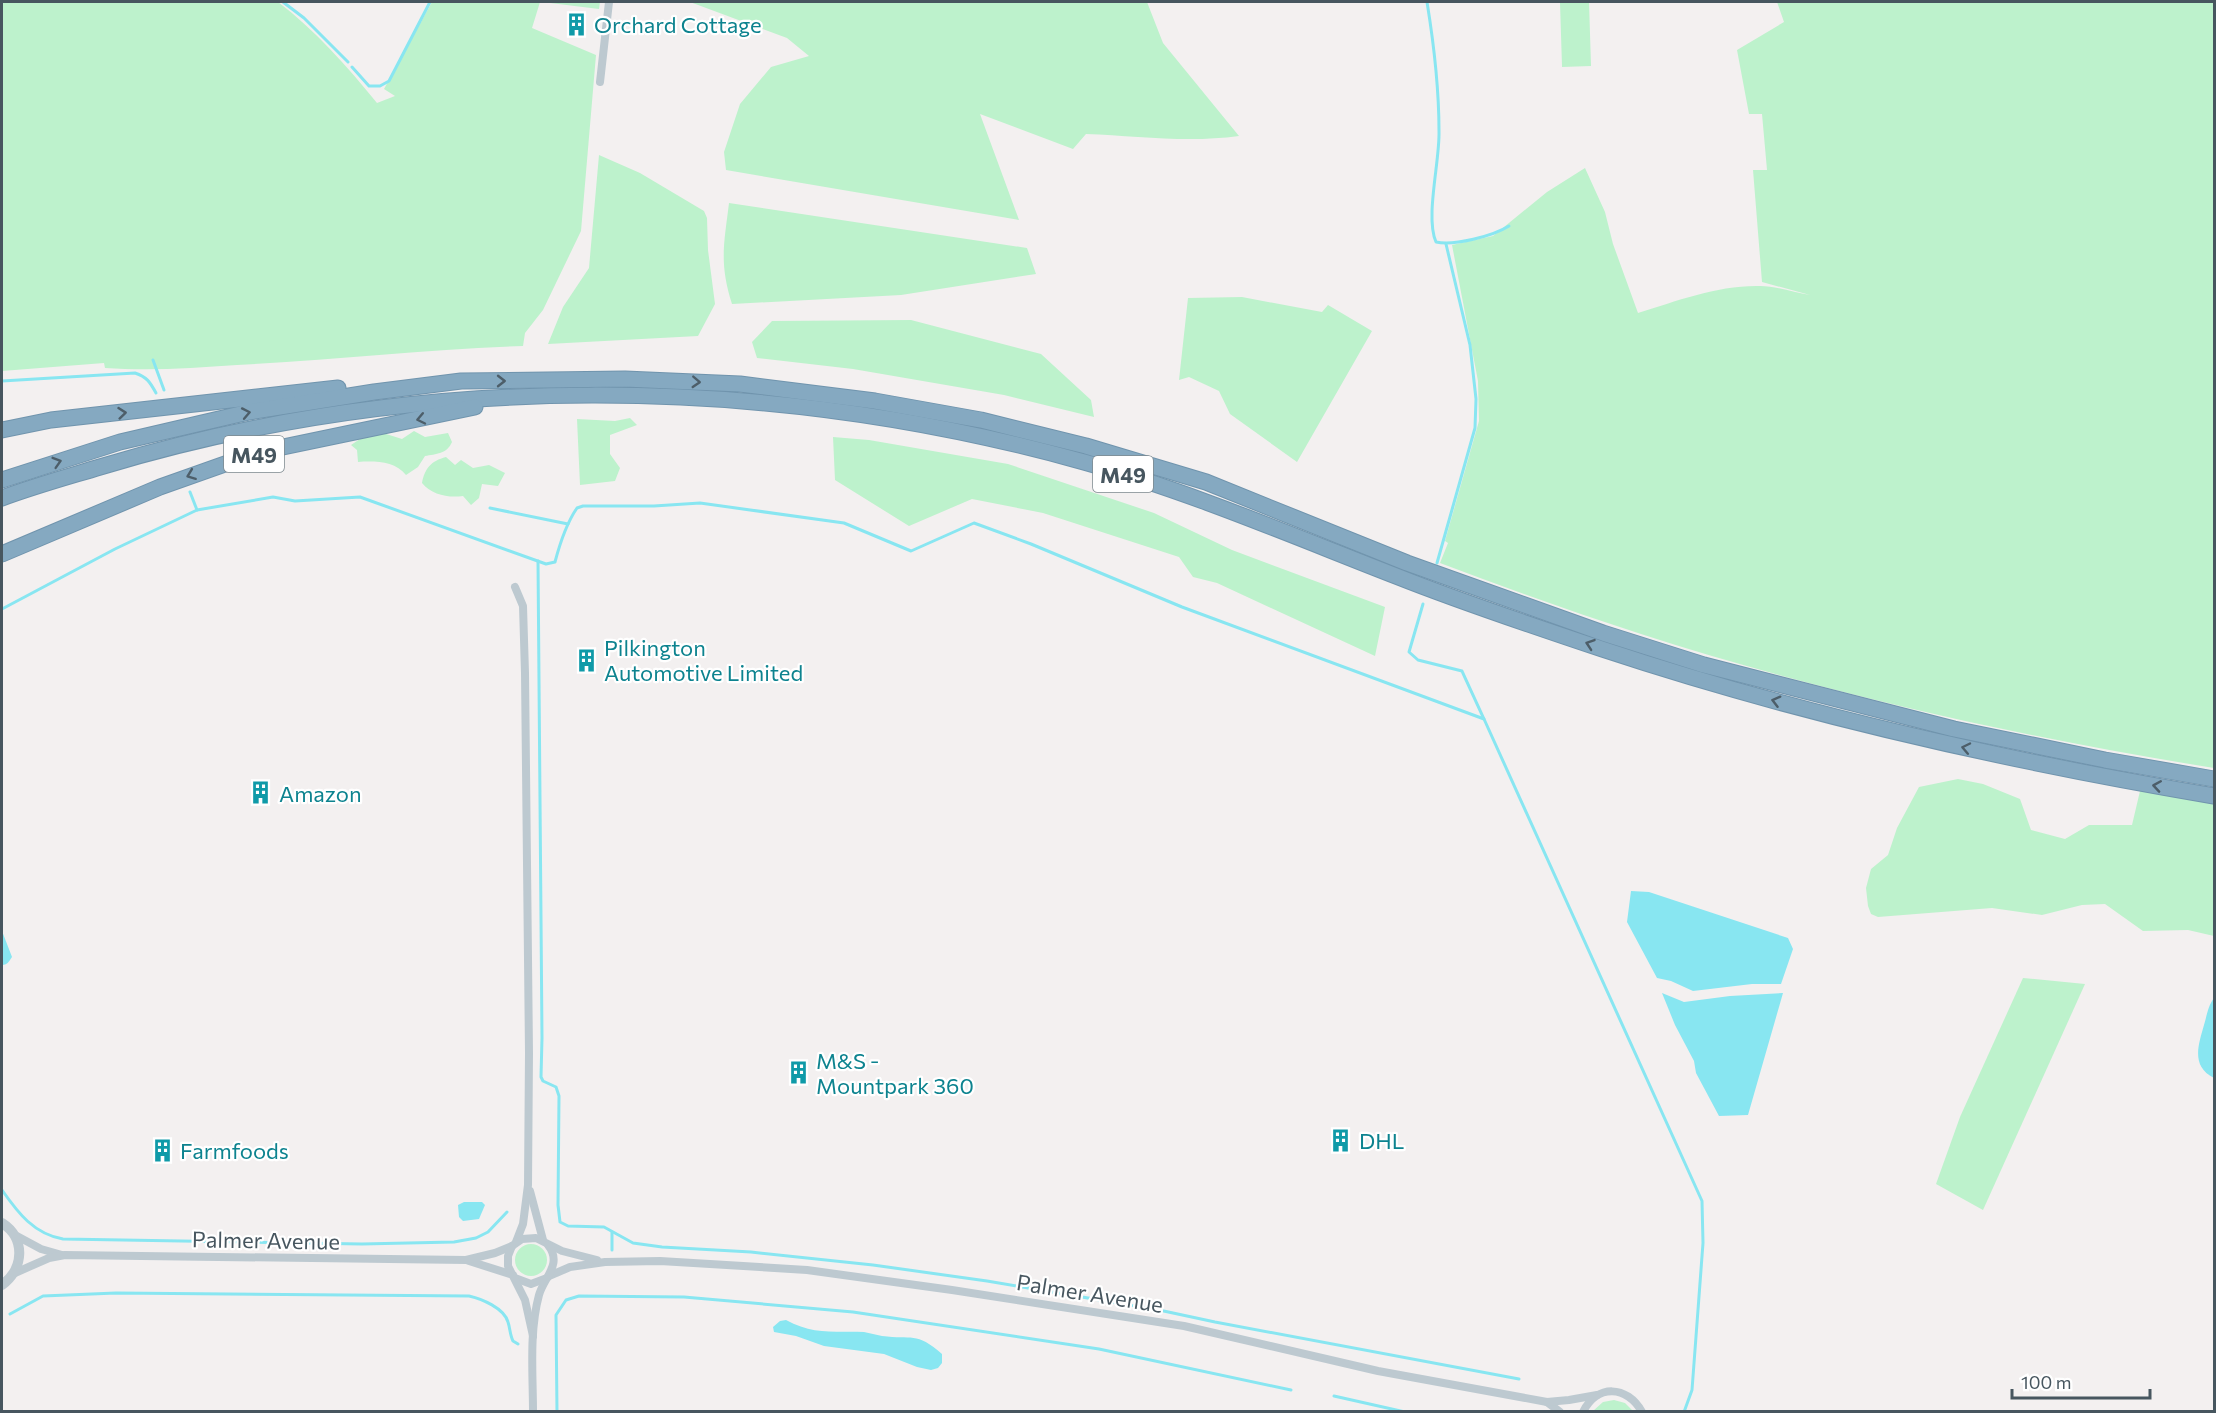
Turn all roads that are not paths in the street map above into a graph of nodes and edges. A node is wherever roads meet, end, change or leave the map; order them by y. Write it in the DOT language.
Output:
graph roads {
  1 [pos="609,2"];
  2 [pos="600,82"];
  3 [pos="461,381"];
  4 [pos="519,398"];
  5 [pos="2,430"];
  6 [pos="2,480"];
  7 [pos="2,498"];
  8 [pos="2,554"];
  9 [pos="515,586"];
  10 [pos="2214,778"];
  11 [pos="2214,796"];
  12 [pos="528,1185"];
  13 [pos="2,1223"];
  14 [pos="15,1234"];
  15 [pos="546,1243"];
  16 [pos="514,1244"];
  17 [pos="65,1256"];
  18 [pos="466,1260"];
  19 [pos="605,1262"];
  20 [pos="15,1273"];
  21 [pos="514,1276"];
  22 [pos="548,1277"];
  23 [pos="2,1285"];
  24 [pos="533,1336"];
  25 [pos="1598,1395"];
  26 [pos="1547,1402"];
  27 [pos="533,1412"];
  28 [pos="1560,1412"];
  29 [pos="1583,1412"];
  30 [pos="1642,1412"];
  1 -- 2 [label="street"];
  5 -- 3 [label="highway, M49, one-way"];
  6 -- 3 [label="highway, M49, one-way"];
  3 -- 10 [label="highway, M49, one-way"];
  4 -- 7 [label="highway, M49"];
  4 -- 8 [label="highway, M49, one-way"];
  11 -- 4 [label="highway, M49, one-way"];
  9 -- 12 [label="street"];
  12 -- 15 [label="street"];
  12 -- 16 [label="street"];
  13 -- 14 [label="street"];
  14 -- 17 [label="street, Palmer Avenue"];
  14 -- 20 [label="street"];
  15 -- 16 [label="street"];
  15 -- 19 [label="street"];
  15 -- 22 [label="street"];
  16 -- 18 [label="street"];
  16 -- 21 [label="street"];
  17 -- 18 [label="street, Palmer Avenue"];
  17 -- 20 [label="street, Palmer Avenue"];
  18 -- 21 [label="street"];
  19 -- 22 [label="street"];
  19 -- 26 [label="street, Palmer Avenue"];
  20 -- 23 [label="street"];
  21 -- 22 [label="street"];
  21 -- 24 [label="street"];
  22 -- 24 [label="street"];
  24 -- 27 [label="street"];
  25 -- 26 [label="street"];
  25 -- 29 [label="street"];
  25 -- 30 [label="street"];
  26 -- 28 [label="street, Palmer Avenue"];
}
